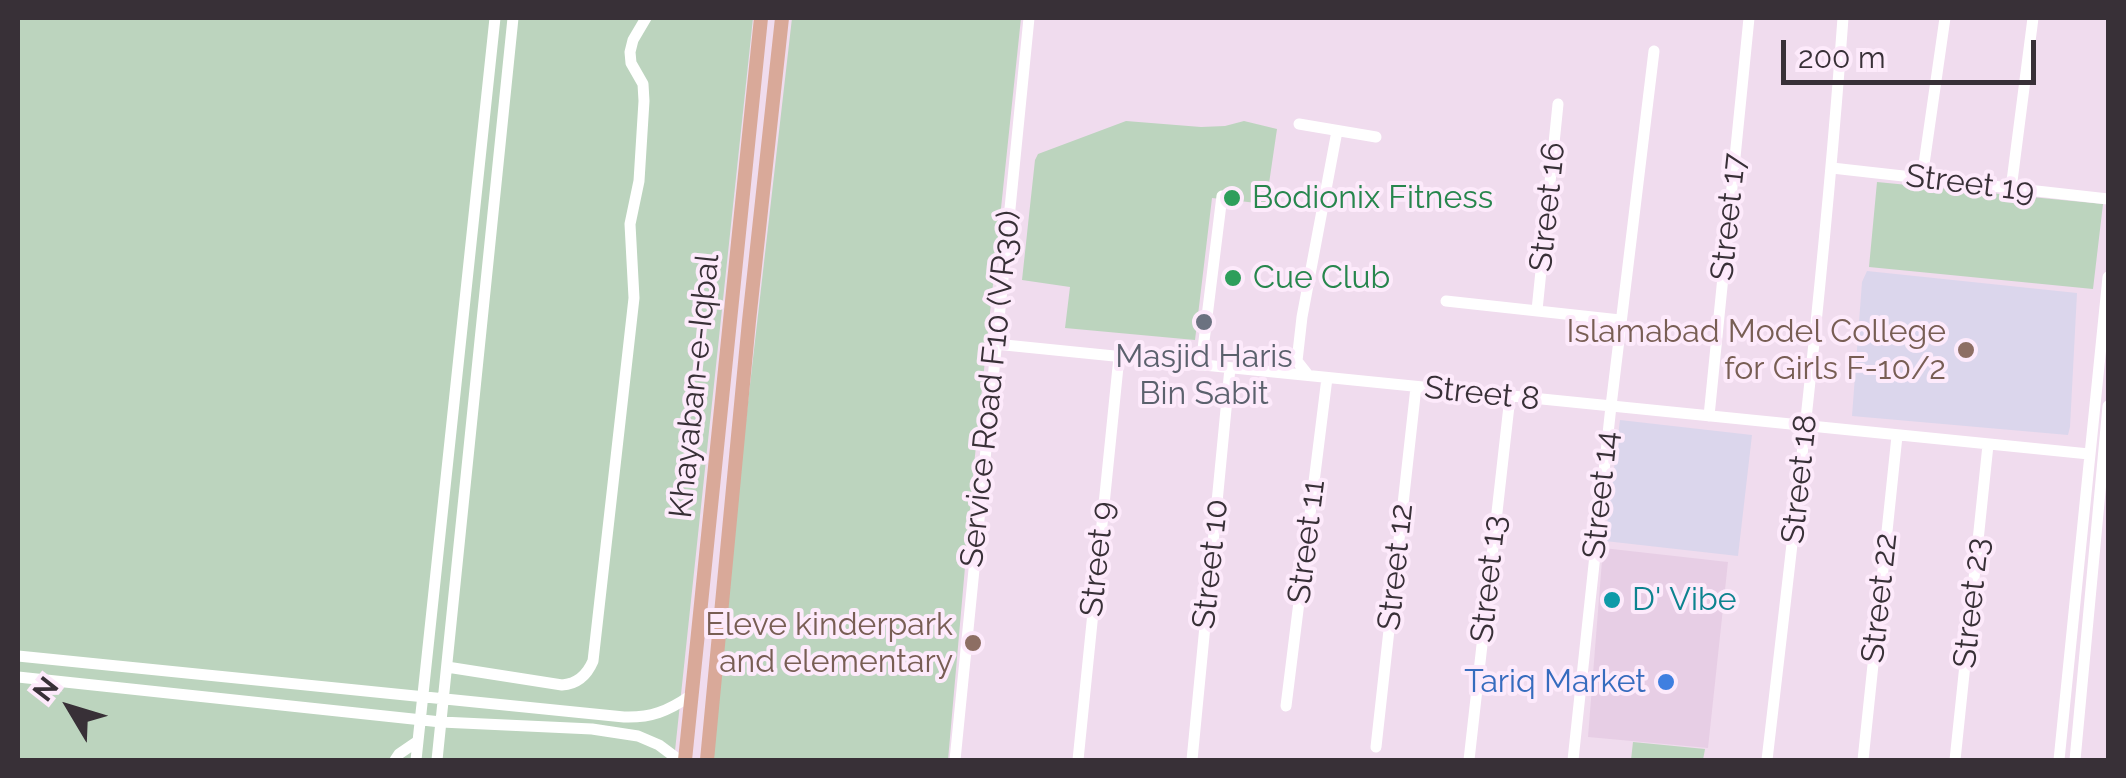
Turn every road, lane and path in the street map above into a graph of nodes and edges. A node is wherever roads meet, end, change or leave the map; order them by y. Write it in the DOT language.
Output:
graph roads {
  1 [pos="496,18"];
  2 [pos="514,18"];
  3 [pos="646,18"];
  4 [pos="762,18"];
  5 [pos="782,18"];
  6 [pos="1030,18"];
  7 [pos="1749,18"];
  8 [pos="1843,18"];
  9 [pos="1945,18"];
  10 [pos="2034,18"];
  11 [pos="1654,50"];
  12 [pos="1558,104"];
  13 [pos="1299,124"];
  14 [pos="1337,131"];
  15 [pos="1376,137"];
  16 [pos="1832,168"];
  17 [pos="1922,178"];
  18 [pos="2011,188"];
  19 [pos="1222,196"];
  20 [pos="2108,200"];
  21 [pos="2108,277"];
  22 [pos="1446,301"];
  23 [pos="1537,310"];
  24 [pos="1620,320"];
  25 [pos="995,344"];
  26 [pos="1119,357"];
  27 [pos="1201,365"];
  28 [pos="1230,368"];
  29 [pos="1308,375"];
  30 [pos="1327,378"];
  31 [pos="1416,387"];
  32 [pos="1510,397"];
  33 [pos="1610,406"];
  34 [pos="2108,406"];
  35 [pos="1709,416"];
  36 [pos="1806,426"];
  37 [pos="1897,436"];
  38 [pos="1988,445"];
  39 [pos="2089,454"];
  40 [pos="2078,568"];
  41 [pos="2094,568"];
  42 [pos="2108,570"];
  43 [pos="18,656"];
  44 [pos="447,668"];
  45 [pos="18,677"];
  46 [pos="422,695"];
  47 [pos="690,696"];
  48 [pos="444,698"];
  49 [pos="1286,706"];
  50 [pos="420,719"];
  51 [pos="442,722"];
  52 [pos="418,741"];
  53 [pos="1376,747"];
  54 [pos="394,760"];
  55 [pos="416,760"];
  56 [pos="437,760"];
  57 [pos="682,760"];
  58 [pos="707,760"];
  59 [pos="954,760"];
  60 [pos="1078,760"];
  61 [pos="1192,760"];
  62 [pos="1469,760"];
  63 [pos="1574,760"];
  64 [pos="1767,760"];
  65 [pos="1864,760"];
  66 [pos="1955,760"];
  67 [pos="2059,760"];
  68 [pos="2075,760"];
  1 -- 46 [label="street"];
  2 -- 44 [label="street"];
  3 -- 44 [label="street"];
  4 -- 47 [label="main road, Khayaban-e-Iqbal"];
  5 -- 58 [label="main road, Khayaban-e-Iqbal"];
  6 -- 25 [label="street, Service Road F10 (VR30)"];
  7 -- 35 [label="street, Street 17"];
  8 -- 16 [label="street, Street 18"];
  9 -- 17 [label="street"];
  10 -- 18 [label="street"];
  11 -- 24 [label="street, Street 14"];
  12 -- 23 [label="street, Street 16"];
  13 -- 14 [label="street"];
  14 -- 15 [label="street"];
  14 -- 29 [label="street"];
  16 -- 17 [label="street, Street 19"];
  16 -- 36 [label="street, Street 18"];
  17 -- 18 [label="street, Street 19"];
  18 -- 20 [label="street, Street 19"];
  19 -- 27 [label="street"];
  21 -- 39 [label="street"];
  22 -- 23 [label="street"];
  23 -- 24 [label="street"];
  24 -- 33 [label="street, Street 14"];
  25 -- 26 [label="street, Street 8"];
  25 -- 59 [label="street, Service Road F10 (VR30)"];
  26 -- 27 [label="street, Street 8"];
  26 -- 60 [label="street, Street 9"];
  27 -- 28 [label="street, Street 8"];
  28 -- 29 [label="street, Street 8"];
  28 -- 61 [label="street, Street 10"];
  29 -- 30 [label="street, Street 8"];
  30 -- 31 [label="street, Street 8"];
  30 -- 49 [label="street, Street 11"];
  31 -- 32 [label="street, Street 8"];
  31 -- 53 [label="street, Street 12"];
  32 -- 33 [label="street, Street 8"];
  32 -- 62 [label="street, Street 13"];
  33 -- 35 [label="street, Street 8"];
  33 -- 63 [label="street, Street 14"];
  34 -- 41 [label="street"];
  35 -- 36 [label="street, Street 8"];
  36 -- 37 [label="street, Street 8"];
  36 -- 64 [label="street, Street 18"];
  37 -- 38 [label="street, Street 8"];
  37 -- 65 [label="street, Street 22"];
  38 -- 39 [label="street, Street 8"];
  38 -- 66 [label="street, Street 23"];
  39 -- 40 [label="street"];
  40 -- 41 [label="street"];
  40 -- 67 [label="street"];
  41 -- 42 [label="street"];
  41 -- 68 [label="street"];
  43 -- 46 [label="street"];
  44 -- 48 [label="street"];
  45 -- 50 [label="street"];
  46 -- 48 [label="street"];
  46 -- 50 [label="street"];
  47 -- 48 [label="street"];
  47 -- 57 [label="main road, Khayaban-e-Iqbal"];
  48 -- 51 [label="street"];
  50 -- 51 [label="street"];
  50 -- 52 [label="street"];
  51 -- 56 [label="street"];
  51 -- 57 [label="street"];
  52 -- 54 [label="street"];
  52 -- 55 [label="street"];
}
